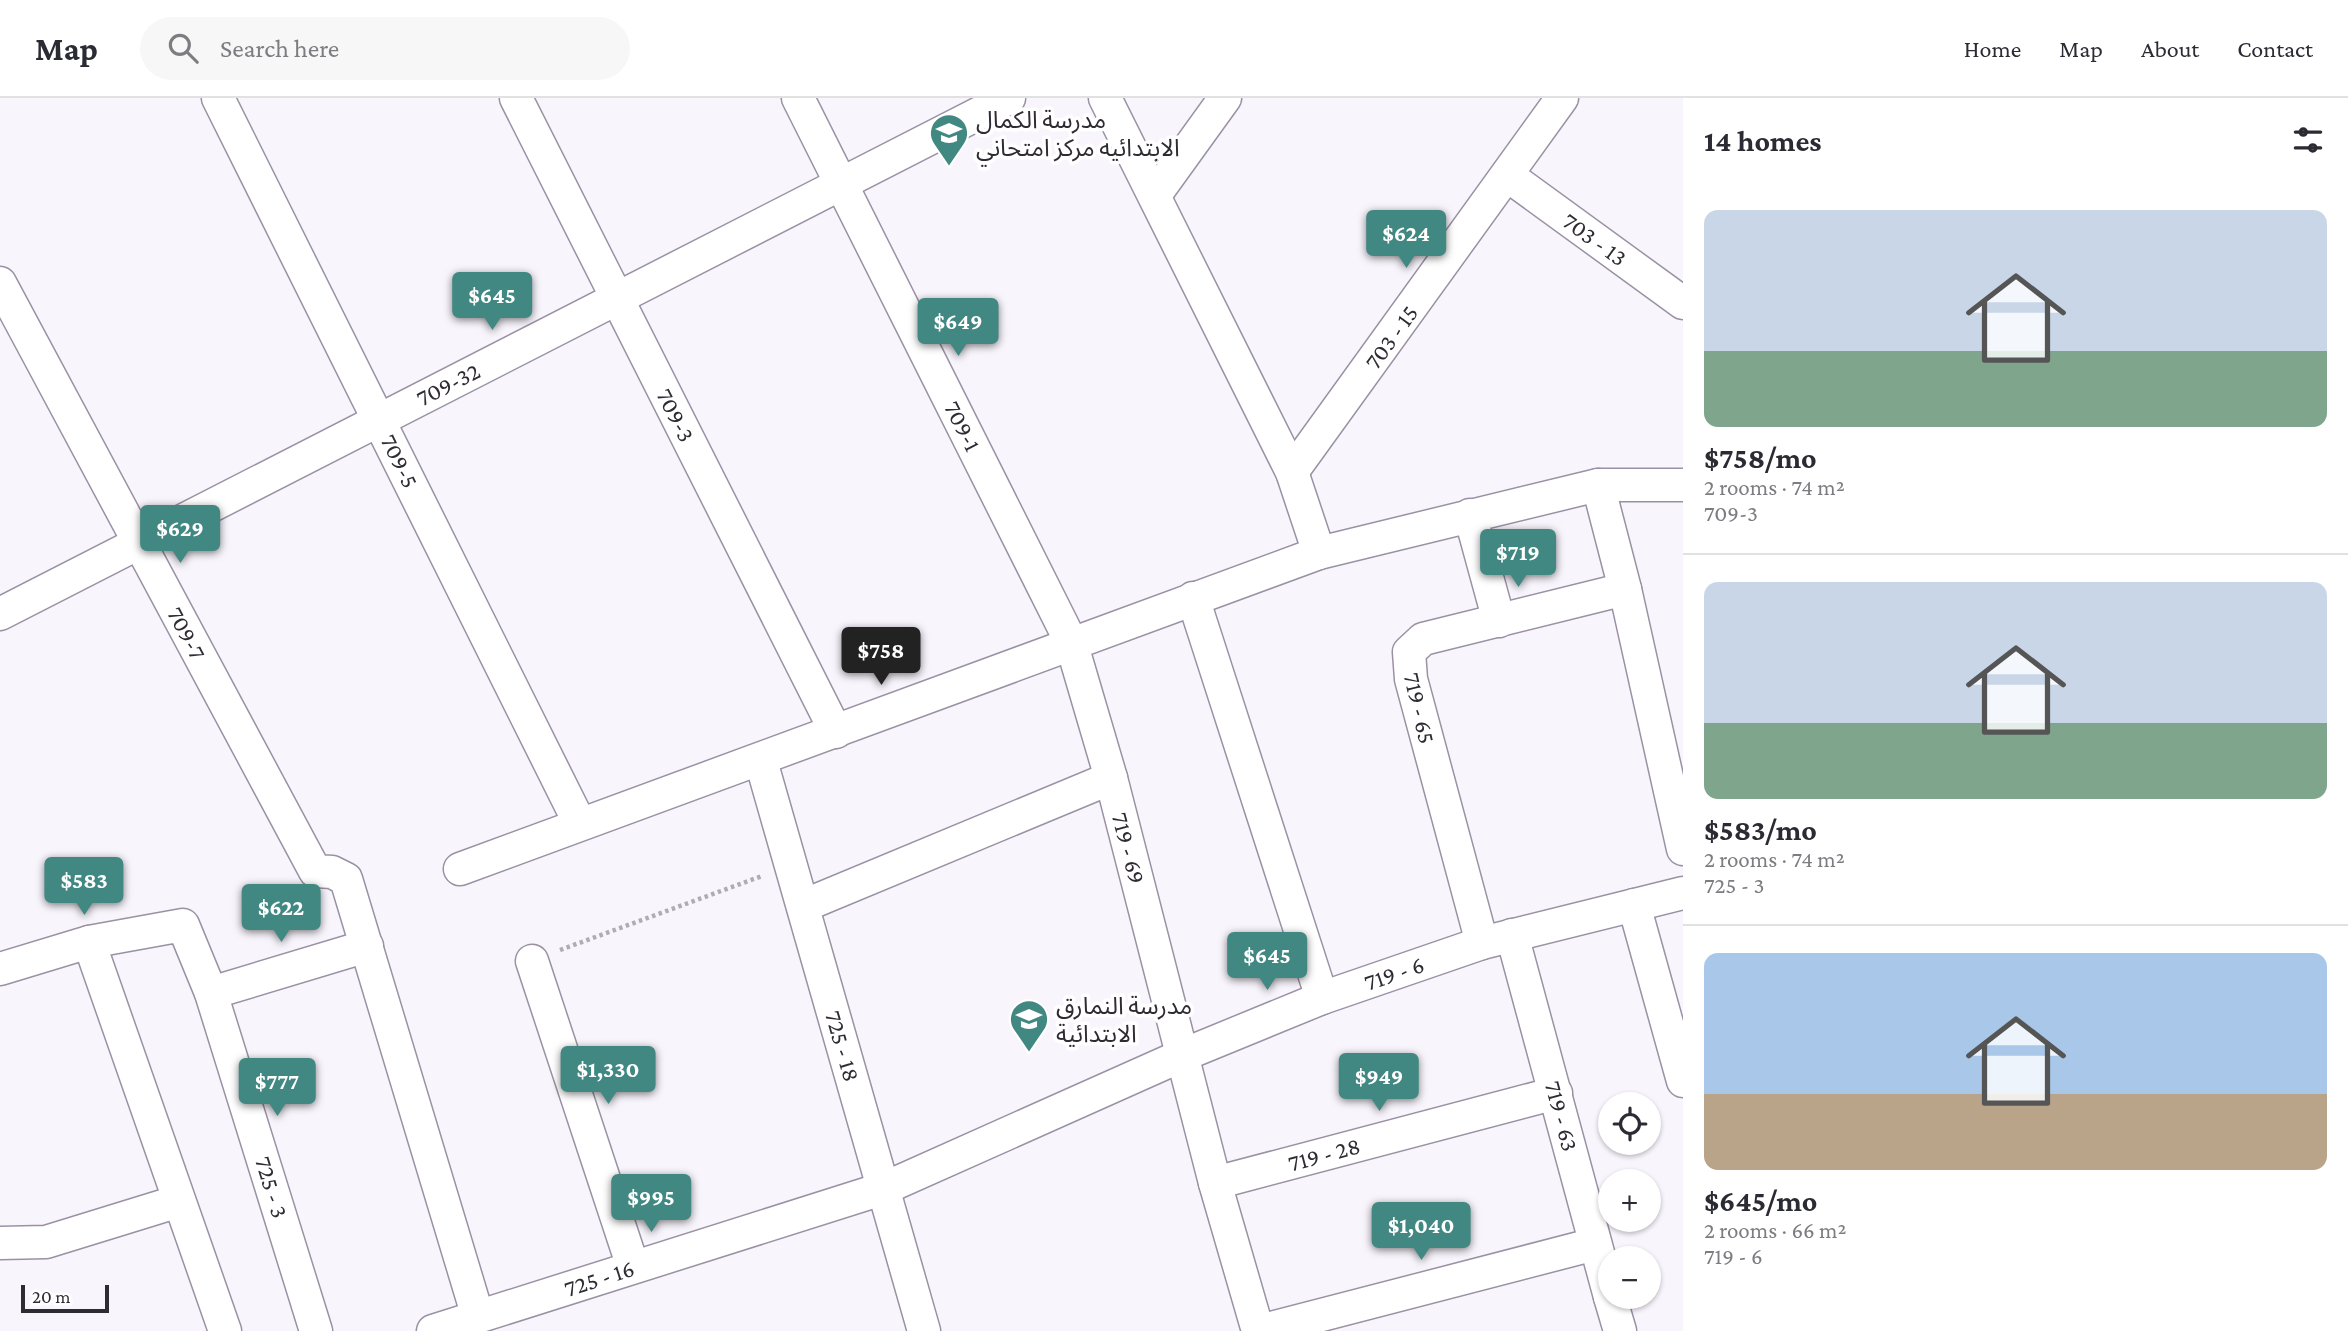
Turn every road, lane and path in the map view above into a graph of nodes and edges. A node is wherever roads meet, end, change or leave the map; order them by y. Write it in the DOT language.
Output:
graph roads {
  1 [pos="218,98"];
  2 [pos="516,98"];
  3 [pos="798,98"];
  4 [pos="1009,98"];
  5 [pos="1105,98"];
  6 [pos="1226,98"];
  7 [pos="1562,98"];
  8 [pos="1507,175"];
  9 [pos="841,183"];
  10 [pos="1155,195"];
  11 [pos="0,283"];
  12 [pos="617,298"];
  13 [pos="1683,303"];
  14 [pos="379,420"];
  15 [pos="1293,472"];
  16 [pos="1598,485"];
  17 [pos="1683,485"];
  18 [pos="1470,515"];
  19 [pos="138,543"];
  20 [pos="1319,553"];
  21 [pos="1625,589"];
  22 [pos="1193,598"];
  23 [pos="0,614"];
  24 [pos="1499,621"];
  25 [pos="1071,642"];
  26 [pos="836,732"];
  27 [pos="761,761"];
  28 [pos="1111,778"];
  29 [pos="580,824"];
  30 [pos="1683,849"];
  31 [pos="793,865"];
  32 [pos="460,869"];
  33 [pos="1683,892"];
  34 [pos="1634,905"];
  35 [pos="803,906"];
  36 [pos="1512,935"];
  37 [pos="89,942"];
  38 [pos="1482,943"];
  39 [pos="366,946"];
  40 [pos="532,961"];
  41 [pos="0,970"];
  42 [pos="211,993"];
  43 [pos="1322,998"];
  44 [pos="1676,1031"];
  45 [pos="1183,1055"];
  46 [pos="1683,1081"];
  47 [pos="1556,1093"];
  48 [pos="1215,1183"];
  49 [pos="885,1188"];
  50 [pos="180,1200"];
  51 [pos="0,1243"];
  52 [pos="1595,1244"];
  53 [pos="1598,1255"];
  54 [pos="633,1267"];
  55 [pos="1614,1309"];
  56 [pos="478,1317"];
  57 [pos="225,1331"];
  58 [pos="317,1331"];
  59 [pos="433,1331"];
  60 [pos="924,1331"];
  61 [pos="1259,1331"];
  62 [pos="1620,1331"];
  1 -- 14 [label="street, 709-5"];
  2 -- 12 [label="street, 709-3"];
  3 -- 9 [label="street, 709-1"];
  4 -- 9 [label="street, 709-32"];
  5 -- 10 [label="street"];
  6 -- 10 [label="street"];
  7 -- 8 [label="street, 703 - 15"];
  8 -- 13 [label="street, 703 - 13"];
  8 -- 15 [label="street, 703 - 15"];
  9 -- 12 [label="street, 709-32"];
  9 -- 25 [label="street, 709-1"];
  10 -- 15 [label="street"];
  11 -- 19 [label="street, 709-7"];
  12 -- 14 [label="street, 709-32"];
  12 -- 26 [label="street, 709-3"];
  14 -- 19 [label="street, 709-32"];
  14 -- 29 [label="street, 709-5"];
  15 -- 20 [label="street"];
  16 -- 17 [label="street"];
  16 -- 18 [label="street"];
  16 -- 21 [label="street"];
  18 -- 20 [label="street"];
  18 -- 24 [label="street"];
  19 -- 23 [label="street, 709-32"];
  19 -- 39 [label="street, 709-7"];
  20 -- 22 [label="street"];
  21 -- 24 [label="street, 719 - 65"];
  21 -- 30 [label="street"];
  22 -- 25 [label="street"];
  22 -- 43 [label="street"];
  24 -- 38 [label="street, 719 - 65"];
  25 -- 26 [label="street"];
  25 -- 28 [label="street, 719 - 69"];
  26 -- 27 [label="street"];
  27 -- 29 [label="street"];
  27 -- 31 [label="street, 725 - 18"];
  28 -- 35 [label="street"];
  28 -- 45 [label="street, 719 - 69"];
  29 -- 32 [label="street"];
  31 -- 35 [label="street, 725 - 18"];
  31 -- 40 [label="path"];
  33 -- 34 [label="street, 719 - 6"];
  34 -- 36 [label="street, 719 - 6"];
  34 -- 44 [label="street"];
  35 -- 49 [label="street, 725 - 18"];
  36 -- 38 [label="street, 719 - 6"];
  36 -- 47 [label="street, 719 - 63"];
  37 -- 41 [label="street"];
  37 -- 42 [label="street, 725 - 3"];
  37 -- 50 [label="street"];
  38 -- 43 [label="street, 719 - 6"];
  39 -- 42 [label="street"];
  39 -- 56 [label="street"];
  40 -- 54 [label="street"];
  42 -- 58 [label="street, 725 - 3"];
  43 -- 45 [label="street, 719 - 6"];
  44 -- 46 [label="street"];
  45 -- 48 [label="street, 719 - 69"];
  45 -- 49 [label="street, 719 - 6"];
  47 -- 48 [label="street, 719 - 28"];
  47 -- 52 [label="street, 719 - 63"];
  48 -- 61 [label="street, 719 - 69"];
  49 -- 54 [label="street, 725 - 16"];
  49 -- 60 [label="street, 725 - 18"];
  50 -- 51 [label="street"];
  50 -- 57 [label="street"];
  52 -- 53 [label="street, 719 - 63"];
  52 -- 61 [label="street"];
  54 -- 56 [label="street, 725 - 16"];
  55 -- 62 [label="street, 719 - 63"];
  56 -- 59 [label="street, 725 - 16"];
}
